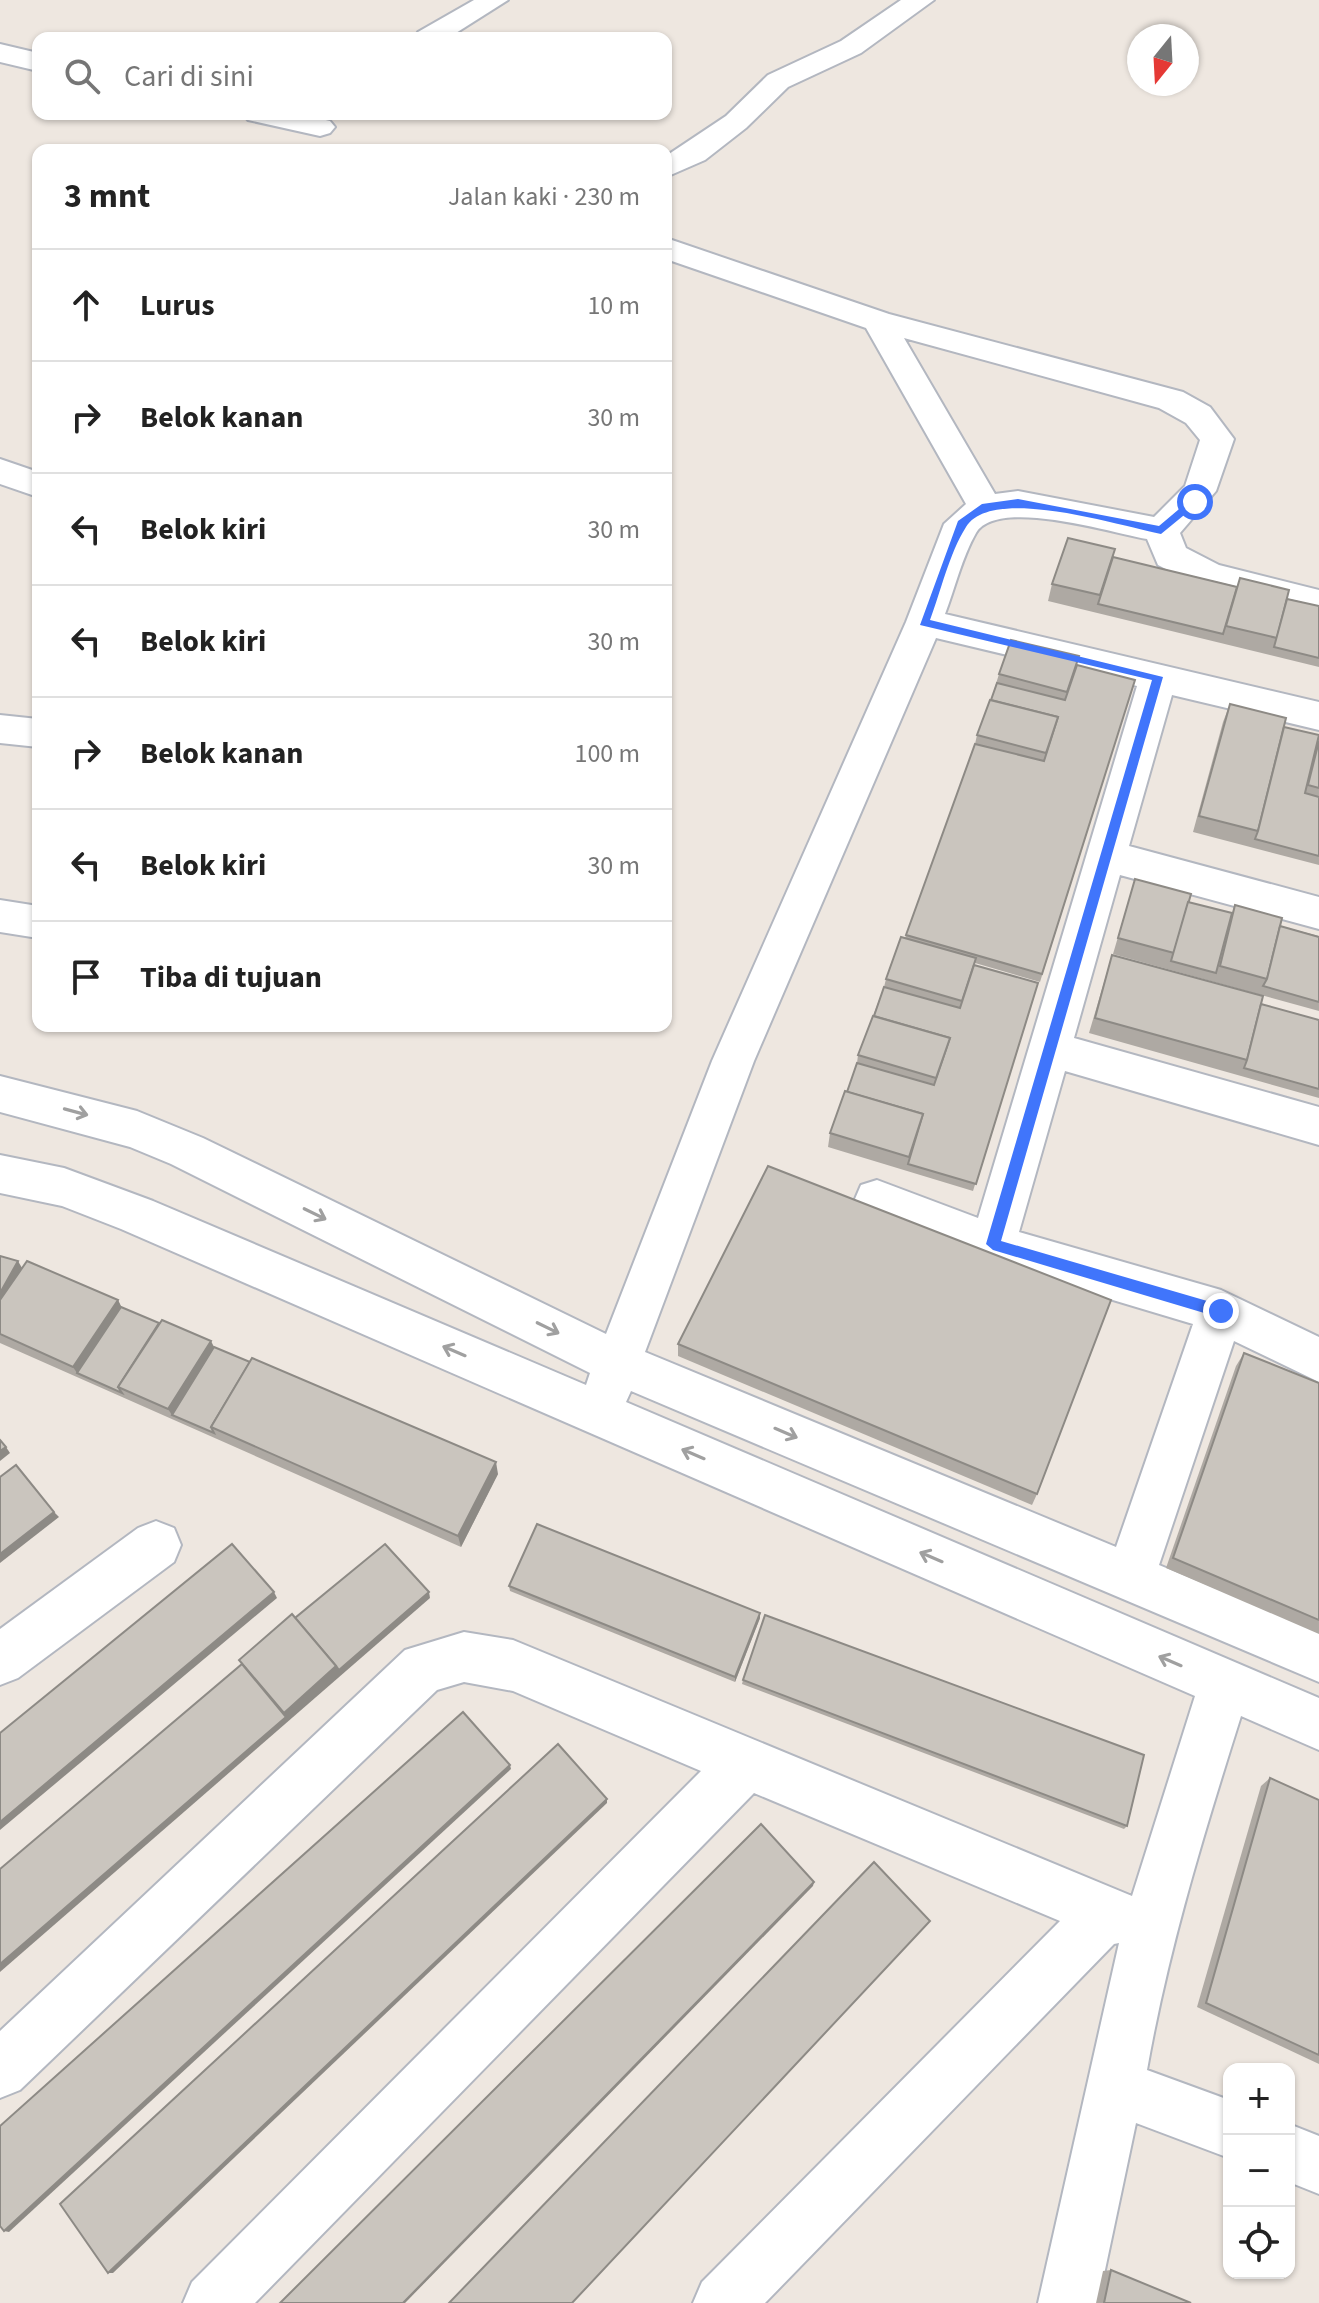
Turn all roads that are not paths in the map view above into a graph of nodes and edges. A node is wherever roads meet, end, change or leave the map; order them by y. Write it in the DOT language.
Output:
graph roads {
  1 [pos="494,0"];
  2 [pos="920,0"];
  3 [pos="438,32"];
  4 [pos="0,53"];
  5 [pos="32,61"];
  6 [pos="326,121"];
  7 [pos="304,144"];
  8 [pos="672,165"];
  9 [pos="672,250"];
  10 [pos="878,321"];
  11 [pos="0,471"];
  12 [pos="32,483"];
  13 [pos="985,507"];
  14 [pos="1161,530"];
  15 [pos="1319,603"];
  16 [pos="924,622"];
  17 [pos="1158,677"];
  18 [pos="1319,716"];
  19 [pos="0,729"];
  20 [pos="32,732"];
  21 [pos="1106,856"];
  22 [pos="1319,913"];
  23 [pos="0,916"];
  24 [pos="32,921"];
  25 [pos="1050,1049"];
  26 [pos="0,1094"];
  27 [pos="1319,1126"];
  28 [pos="0,1174"];
  29 [pos="877,1199"];
  30 [pos="993,1244"];
  31 [pos="1221,1311"];
  32 [pos="1319,1361"];
  33 [pos="620,1364"];
  34 [pos="597,1412"];
  35 [pos="156,1545"];
  36 [pos="1130,1578"];
  37 [pos="1319,1657"];
  38 [pos="0,1660"];
  39 [pos="1225,1684"];
  40 [pos="1319,1724"];
  41 [pos="745,1764"];
  42 [pos="0,2070"];
  43 [pos="1115,2087"];
  44 [pos="1223,2127"];
  45 [pos="1295,2155"];
  46 [pos="1319,2165"];
  47 [pos="213,2303"];
  48 [pos="723,2303"];
  49 [pos="1068,2303"];
  1 -- 3 [label="street"];
  2 -- 8 [label="street"];
  4 -- 5 [label="street"];
  6 -- 7 [label="street"];
  9 -- 10 [label="street"];
  10 -- 13 [label="street"];
  10 -- 14 [label="street"];
  11 -- 12 [label="street"];
  13 -- 14 [label="street"];
  13 -- 16 [label="street"];
  14 -- 15 [label="street"];
  16 -- 17 [label="street"];
  16 -- 33 [label="street"];
  17 -- 18 [label="street"];
  17 -- 21 [label="street"];
  19 -- 20 [label="street"];
  21 -- 22 [label="street"];
  21 -- 25 [label="street"];
  23 -- 24 [label="street"];
  25 -- 27 [label="street"];
  25 -- 30 [label="street"];
  26 -- 33 [label="street, one-way"];
  34 -- 28 [label="street, one-way"];
  29 -- 30 [label="street"];
  30 -- 31 [label="street"];
  31 -- 32 [label="street"];
  31 -- 36 [label="street"];
  33 -- 34 [label="street"];
  33 -- 36 [label="street, one-way"];
  39 -- 34 [label="street, one-way"];
  35 -- 38 [label="street"];
  36 -- 37 [label="street"];
  39 -- 40 [label="street"];
  39 -- 43 [label="street"];
  41 -- 42 [label="street"];
  41 -- 47 [label="street"];
  41 -- 48 [label="street"];
  43 -- 44 [label="street"];
  43 -- 49 [label="street"];
  45 -- 46 [label="street"];
}
